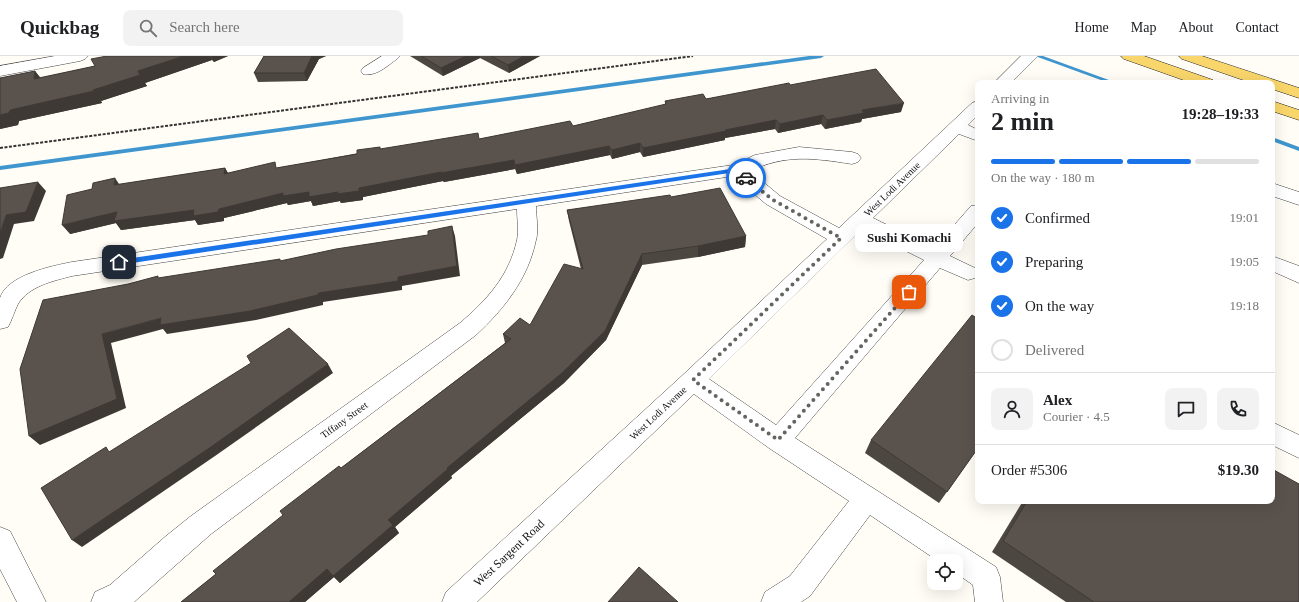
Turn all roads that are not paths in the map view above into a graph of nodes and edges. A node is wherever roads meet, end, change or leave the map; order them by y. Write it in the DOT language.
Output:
graph roads {
  1 [pos="80,56"];
  2 [pos="392,56"];
  3 [pos="1129,56"];
  4 [pos="1187,56"];
  5 [pos="1027,59"];
  6 [pos="0,71"];
  7 [pos="369,71"];
  8 [pos="1005,80"];
  9 [pos="1198,80"];
  10 [pos="1259,80"];
  11 [pos="1275,85"];
  12 [pos="1299,93"];
  13 [pos="1275,107"];
  14 [pos="975,109"];
  15 [pos="1299,115"];
  16 [pos="957,127"];
  17 [pos="975,135"];
  18 [pos="852,158"];
  19 [pos="737,170"];
  20 [pos="1275,190"];
  21 [pos="1299,199"];
  22 [pos="526,201"];
  23 [pos="975,215"];
  24 [pos="860,220"];
  25 [pos="841,238"];
  26 [pos="939,257"];
  27 [pos="1275,264"];
  28 [pos="968,273"];
  29 [pos="1299,275"];
  30 [pos="0,321"];
  31 [pos="693,380"];
  32 [pos="1275,435"];
  33 [pos="778,440"];
  34 [pos="1299,447"];
  35 [pos="867,498"];
  36 [pos="563,503"];
  37 [pos="0,540"];
  38 [pos="32,602"];
  39 [pos="105,602"];
  40 [pos="456,602"];
  41 [pos="775,602"];
  42 [pos="989,602"];
  1 -- 6 [label="street"];
  2 -- 7 [label="street"];
  3 -- 9 [label="main road"];
  4 -- 10 [label="main road"];
  5 -- 8 [label="street"];
  11 -- 12 [label="main road"];
  13 -- 15 [label="main road"];
  14 -- 16 [label="street, West Lodi Avenue"];
  16 -- 17 [label="street"];
  16 -- 24 [label="street, West Lodi Avenue"];
  18 -- 19 [label="street"];
  19 -- 22 [label="street"];
  19 -- 25 [label="street"];
  20 -- 21 [label="street"];
  22 -- 30 [label="street"];
  22 -- 39 [label="street, Tiffany Street"];
  23 -- 26 [label="street"];
  24 -- 25 [label="street, West Lodi Avenue"];
  24 -- 26 [label="street"];
  25 -- 31 [label="street, West Lodi Avenue"];
  26 -- 28 [label="street"];
  26 -- 33 [label="street"];
  27 -- 29 [label="street"];
  31 -- 33 [label="street"];
  31 -- 36 [label="street, West Lodi Avenue"];
  32 -- 34 [label="street"];
  33 -- 35 [label="street"];
  35 -- 41 [label="street"];
  35 -- 42 [label="street"];
  36 -- 40 [label="street, West Sargent Road"];
  37 -- 38 [label="street"];
}
